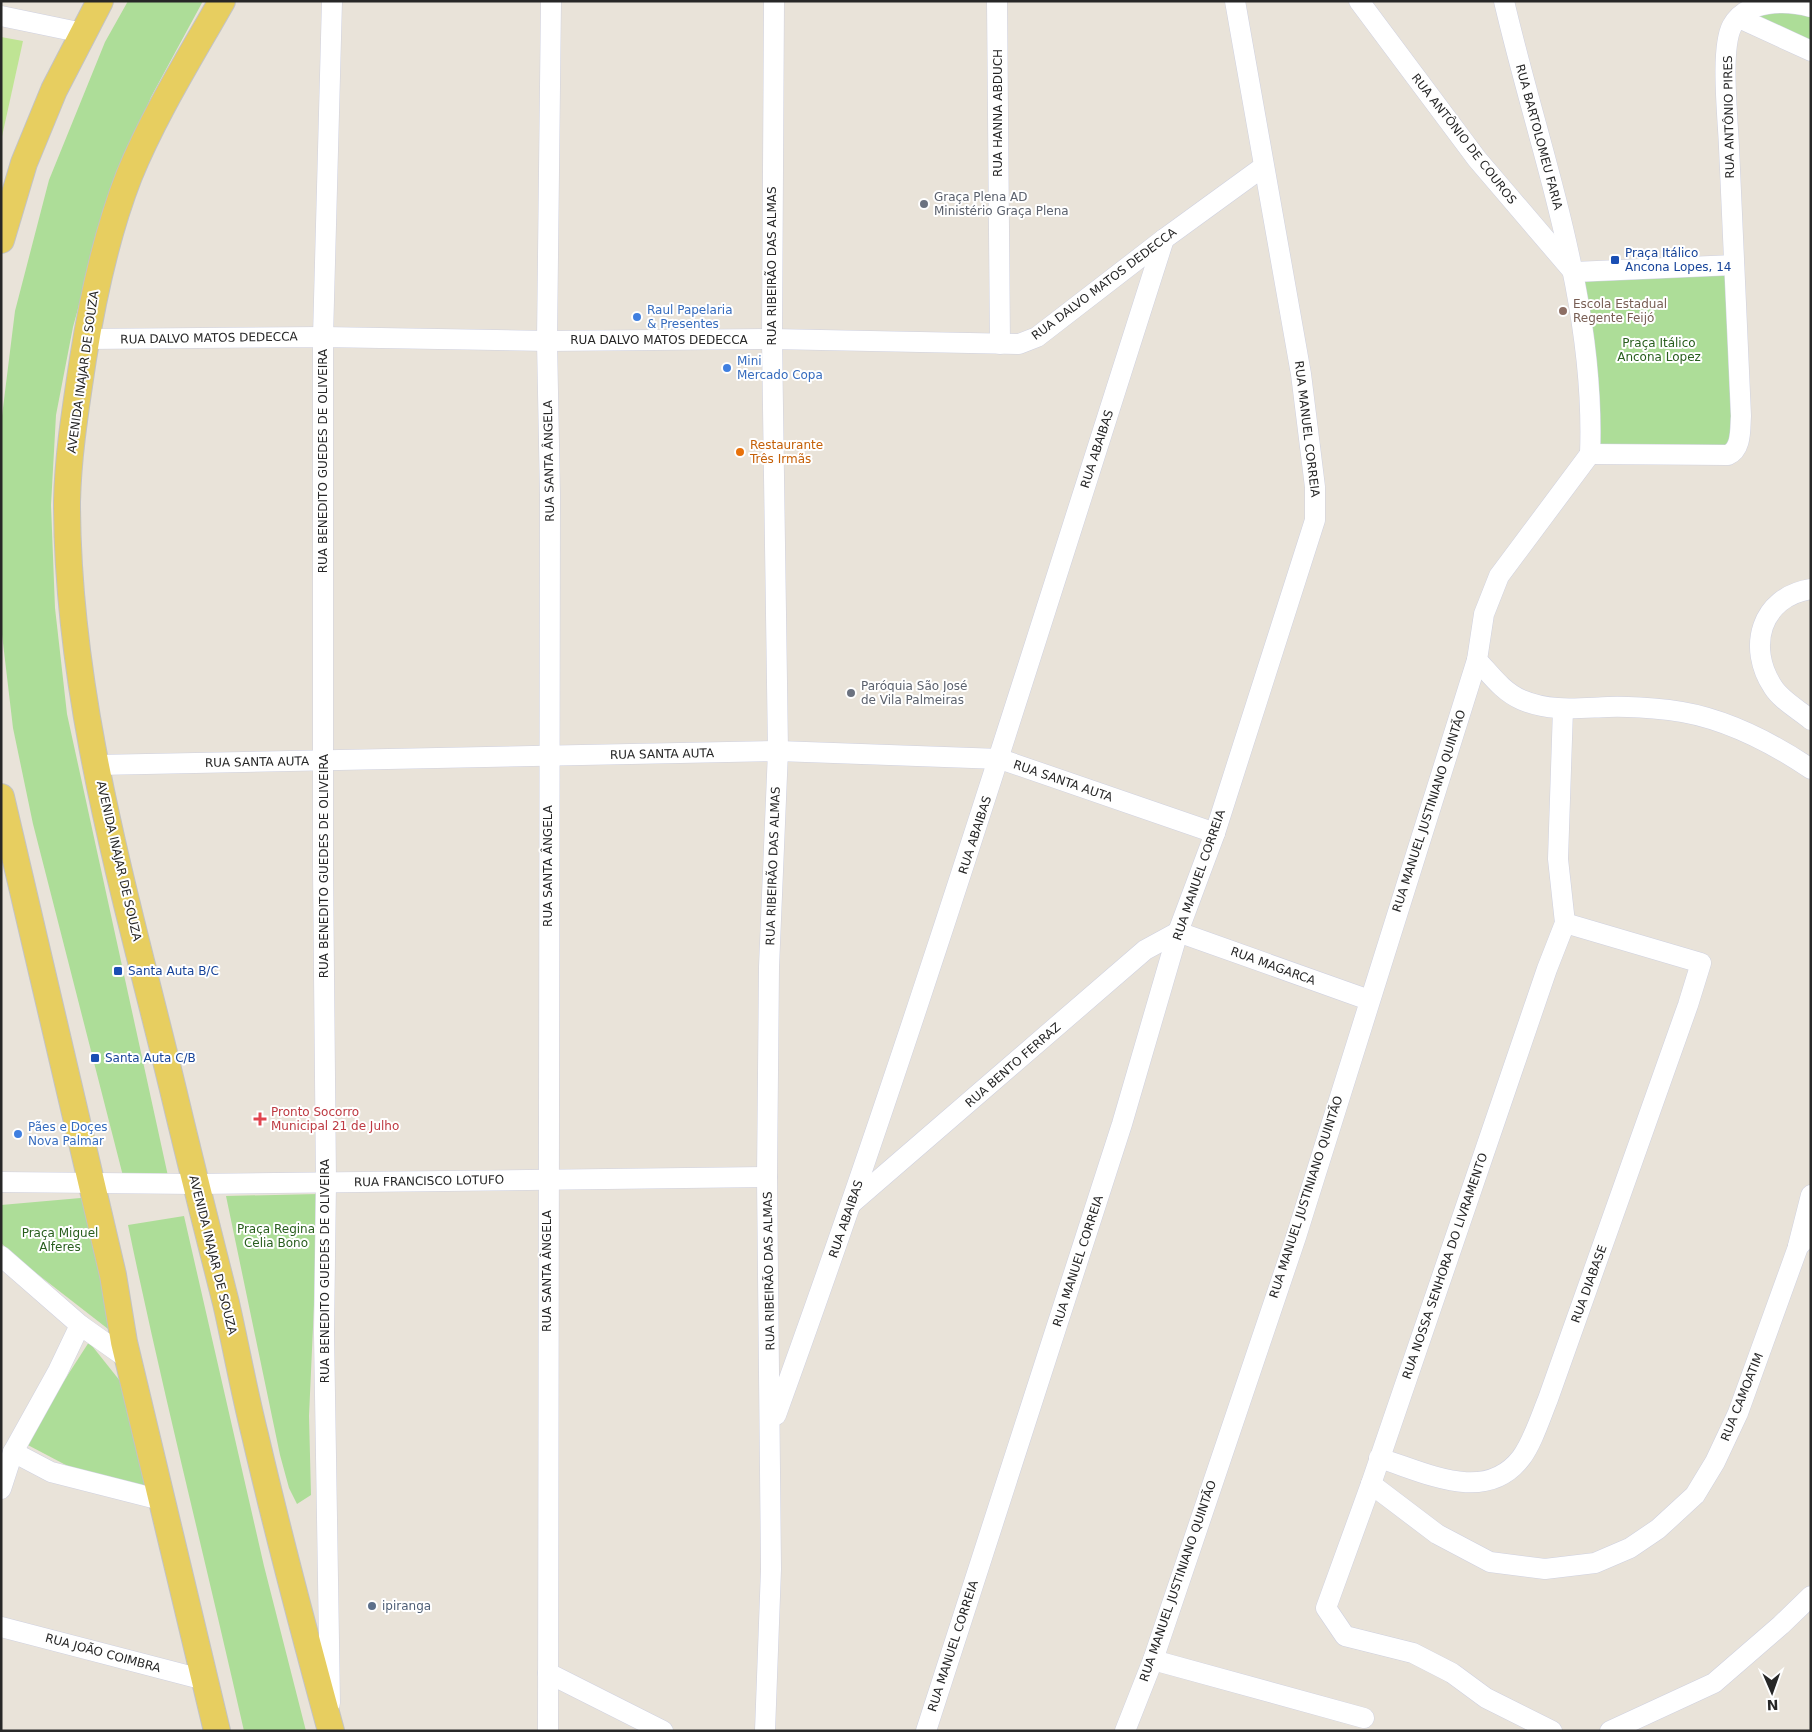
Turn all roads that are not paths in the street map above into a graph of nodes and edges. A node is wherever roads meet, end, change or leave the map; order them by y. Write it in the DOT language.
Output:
graph roads {
  1 [pos="100,1"];
  2 [pos="222,1"];
  3 [pos="332,1"];
  4 [pos="551,1"];
  5 [pos="774,1"];
  6 [pos="997,1"];
  7 [pos="1235,1"];
  8 [pos="1359,1"];
  9 [pos="1504,1"];
  10 [pos="1811,7"];
  11 [pos="1,16"];
  12 [pos="1739,18"];
  13 [pos="87,20"];
  14 [pos="1811,51"];
  15 [pos="1263,167"];
  16 [pos="1164,239"];
  17 [pos="1,240"];
  18 [pos="1734,266"];
  19 [pos="1574,272"];
  20 [pos="323,337"];
  21 [pos="86,339"];
  22 [pos="772,339"];
  23 [pos="547,341"];
  24 [pos="1000,344"];
  25 [pos="1590,454"];
  26 [pos="1811,589"];
  27 [pos="1477,660"];
  28 [pos="1563,710"];
  29 [pos="1811,720"];
  30 [pos="778,752"];
  31 [pos="549,756"];
  32 [pos="1000,759"];
  33 [pos="323,760"];
  34 [pos="97,765"];
  35 [pos="1811,769"];
  36 [pos="1,797"];
  37 [pos="1215,832"];
  38 [pos="1564,923"];
  39 [pos="1178,932"];
  40 [pos="1369,1000"];
  41 [pos="767,1178"];
  42 [pos="548,1180"];
  43 [pos="1,1182"];
  44 [pos="30,1182"];
  45 [pos="326,1182"];
  46 [pos="90,1183"];
  47 [pos="196,1184"];
  48 [pos="1,1192"];
  49 [pos="1811,1195"];
  50 [pos="852,1203"];
  51 [pos="1811,1232"];
  52 [pos="1798,1247"];
  53 [pos="1,1256"];
  54 [pos="80,1325"];
  55 [pos="128,1359"];
  56 [pos="772,1426"];
  57 [pos="13,1452"];
  58 [pos="1380,1458"];
  59 [pos="1371,1484"];
  60 [pos="1,1489"];
  61 [pos="161,1500"];
  62 [pos="1811,1596"];
  63 [pos="1,1627"];
  64 [pos="1153,1660"];
  65 [pos="548,1673"];
  66 [pos="205,1680"];
  67 [pos="1364,1718"];
  68 [pos="645,1727"];
  69 [pos="331,1730"];
  70 [pos="217,1731"];
  71 [pos="548,1731"];
  72 [pos="663,1731"];
  73 [pos="766,1731"];
  74 [pos="926,1731"];
  75 [pos="1125,1731"];
  76 [pos="1552,1731"];
  77 [pos="1610,1731"];
  1 -- 13 [label="main road"];
  2 -- 21 [label="main road, AVENIDA INAJAR DE SOUZA"];
  3 -- 20 [label="street, RUA BENEDITO GUEDES DE OLIVEIRA"];
  4 -- 23 [label="street, RUA SANTA ÂNGELA"];
  5 -- 22 [label="street, RUA RIBEIRÃO DAS ALMAS"];
  6 -- 24 [label="street, RUA HANNA ABDUCH"];
  7 -- 15 [label="street, RUA MANUEL CORREIA"];
  8 -- 19 [label="street, RUA ANTÔNIO DE COUROS"];
  9 -- 19 [label="street, RUA BARTOLOMEU FARIA"];
  10 -- 12 [label="street"];
  11 -- 13 [label="street"];
  12 -- 14 [label="street"];
  12 -- 18 [label="street, RUA ANTÔNIO PIRES"];
  13 -- 17 [label="main road"];
  15 -- 16 [label="street, RUA DALVO MATOS DEDECCA"];
  15 -- 37 [label="street, RUA MANUEL CORREIA"];
  16 -- 24 [label="street, RUA DALVO MATOS DEDECCA"];
  16 -- 32 [label="street, RUA ABAIBAS"];
  18 -- 19 [label="street"];
  18 -- 25 [label="street"];
  19 -- 25 [label="street"];
  20 -- 21 [label="street, RUA DALVO MATOS DEDECCA"];
  20 -- 23 [label="street, RUA DALVO MATOS DEDECCA"];
  20 -- 33 [label="street, RUA BENEDITO GUEDES DE OLIVEIRA"];
  21 -- 34 [label="main road, AVENIDA INAJAR DE SOUZA"];
  22 -- 23 [label="street, RUA DALVO MATOS DEDECCA"];
  22 -- 24 [label="street, RUA DALVO MATOS DEDECCA"];
  22 -- 30 [label="street, RUA RIBEIRÃO DAS ALMAS"];
  23 -- 31 [label="street, RUA SANTA ÂNGELA"];
  25 -- 27 [label="street, RUA MANUEL JUSTINIANO QUINTÃO"];
  26 -- 29 [label="street"];
  27 -- 28 [label="street"];
  27 -- 40 [label="street, RUA MANUEL JUSTINIANO QUINTÃO"];
  28 -- 35 [label="street"];
  28 -- 38 [label="street"];
  30 -- 31 [label="street, RUA SANTA AUTA"];
  30 -- 32 [label="street, RUA SANTA AUTA"];
  30 -- 41 [label="street, RUA RIBEIRÃO DAS ALMAS"];
  31 -- 33 [label="street, RUA SANTA AUTA"];
  31 -- 42 [label="street, RUA SANTA ÂNGELA"];
  32 -- 37 [label="street, RUA SANTA AUTA"];
  32 -- 50 [label="street, RUA ABAIBAS"];
  33 -- 34 [label="street, RUA SANTA AUTA"];
  33 -- 45 [label="street, RUA BENEDITO GUEDES DE OLIVEIRA"];
  34 -- 47 [label="main road, AVENIDA INAJAR DE SOUZA"];
  36 -- 46 [label="main road"];
  37 -- 39 [label="street, RUA MANUEL CORREIA"];
  38 -- 58 [label="street, RUA NOSSA SENHORA DO LIVRAMENTO"];
  38 -- 58 [label="street, RUA DIABASE"];
  39 -- 40 [label="street, RUA MAGARCA"];
  39 -- 50 [label="street, RUA BENTO FERRAZ"];
  39 -- 74 [label="street, RUA MANUEL CORREIA"];
  40 -- 64 [label="street, RUA MANUEL JUSTINIANO QUINTÃO"];
  41 -- 42 [label="street, RUA FRANCISCO LOTUFO"];
  41 -- 56 [label="street, RUA RIBEIRÃO DAS ALMAS"];
  42 -- 45 [label="street, RUA FRANCISCO LOTUFO"];
  42 -- 65 [label="street, RUA SANTA ÂNGELA"];
  43 -- 44 [label="street, RUA FRANCISCO LOTUFO"];
  44 -- 46 [label="street, RUA FRANCISCO LOTUFO"];
  44 -- 48 [label="street"];
  45 -- 47 [label="street, RUA FRANCISCO LOTUFO"];
  45 -- 69 [label="street, RUA BENEDITO GUEDES DE OLIVEIRA"];
  46 -- 47 [label="street, RUA FRANCISCO LOTUFO"];
  46 -- 55 [label="main road"];
  47 -- 69 [label="main road, AVENIDA INAJAR DE SOUZA"];
  49 -- 52 [label="street"];
  50 -- 56 [label="street, RUA ABAIBAS"];
  51 -- 52 [label="street, RUA CAMOATIM"];
  52 -- 59 [label="street, RUA CAMOATIM"];
  53 -- 54 [label="street"];
  54 -- 55 [label="street"];
  54 -- 57 [label="street"];
  55 -- 61 [label="main road"];
  56 -- 73 [label="street, RUA RIBEIRÃO DAS ALMAS"];
  57 -- 60 [label="street"];
  57 -- 61 [label="street"];
  58 -- 59 [label="street, RUA NOSSA SENHORA DO LIVRAMENTO"];
  59 -- 76 [label="street, RUA NOSSA SENHORA DO LIVRAMENTO"];
  61 -- 66 [label="main road"];
  62 -- 77 [label="street"];
  63 -- 66 [label="street, RUA JOÃO COIMBRA"];
  64 -- 67 [label="street"];
  64 -- 75 [label="street, RUA MANUEL JUSTINIANO QUINTÃO"];
  65 -- 68 [label="street"];
  65 -- 71 [label="street, RUA SANTA ÂNGELA"];
  66 -- 70 [label="main road"];
  68 -- 72 [label="street"];
}
